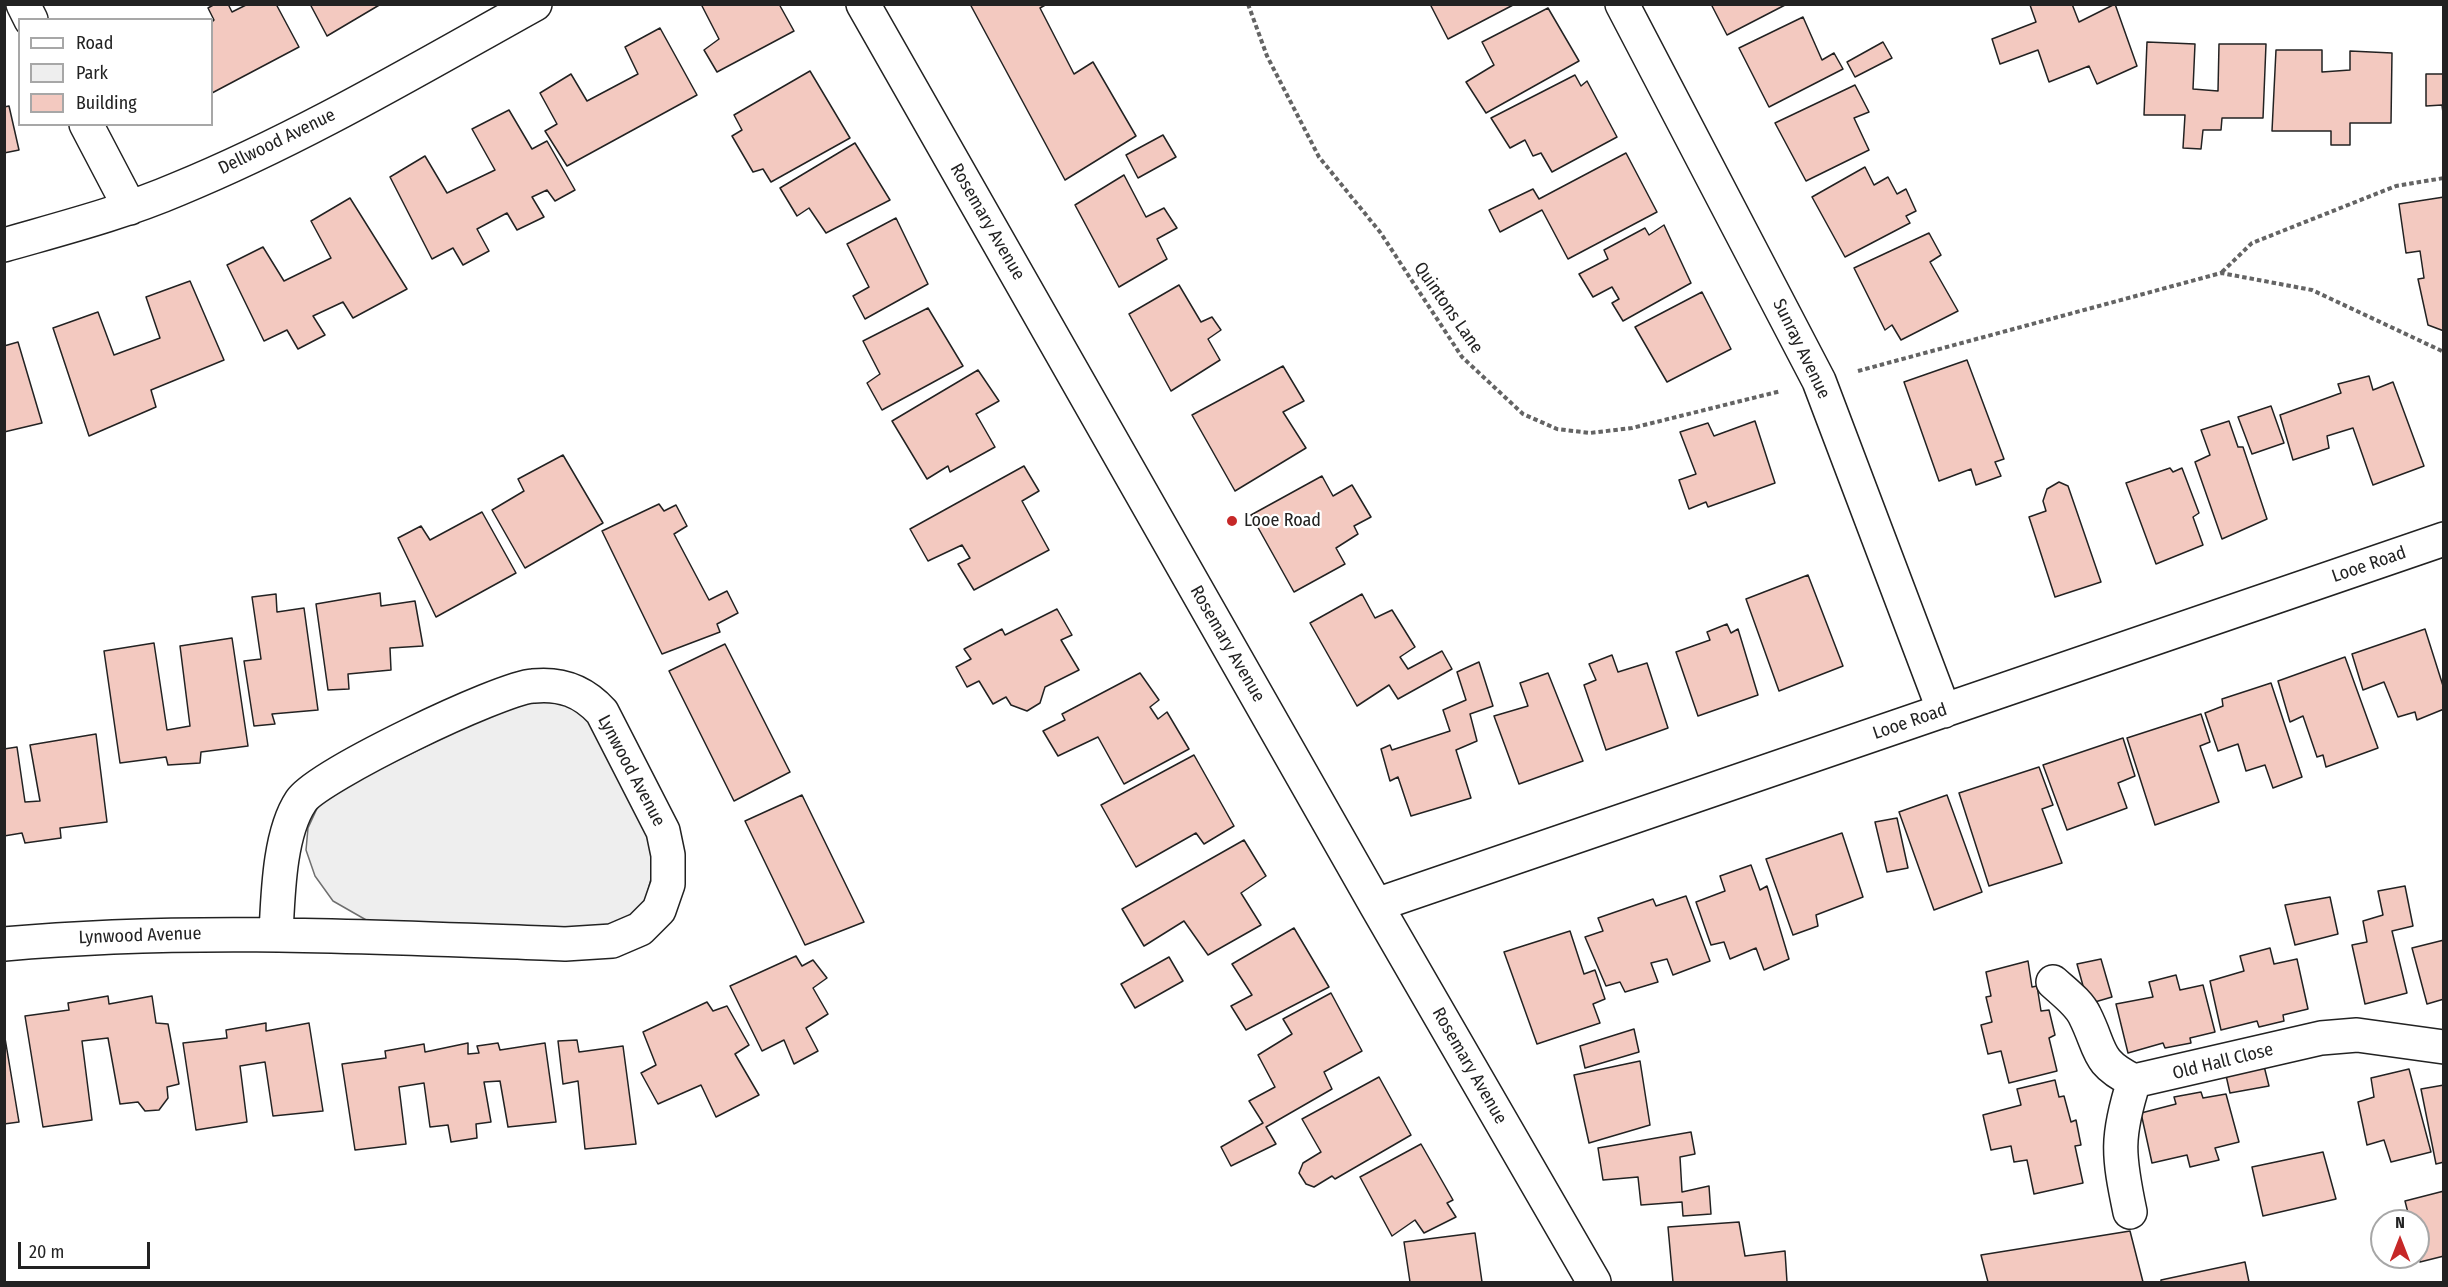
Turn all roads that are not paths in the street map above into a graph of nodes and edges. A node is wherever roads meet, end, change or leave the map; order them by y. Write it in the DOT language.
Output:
graph roads {
  1 [pos="23,4"];
  2 [pos="535,4"];
  3 [pos="863,4"];
  4 [pos="1622,4"];
  5 [pos="30,18"];
  6 [pos="87,126"];
  7 [pos="130,208"];
  8 [pos="4,245"];
  9 [pos="2444,539"];
  10 [pos="1944,711"];
  11 [pos="1376,905"];
  12 [pos="276,934"];
  13 [pos="4,944"];
  14 [pos="2053,982"];
  15 [pos="2444,1047"];
  16 [pos="2134,1081"];
  17 [pos="2130,1212"];
  18 [pos="1594,1282"];
  1 -- 5 [label="street"];
  2 -- 7 [label="street, Dellwood Avenue"];
  3 -- 11 [label="street, Rosemary Avenue"];
  4 -- 10 [label="street, Sunray Avenue"];
  6 -- 7 [label="street"];
  7 -- 8 [label="street, Dellwood Avenue"];
  9 -- 10 [label="street, Looe Road"];
  10 -- 11 [label="street, Looe Road"];
  11 -- 18 [label="street, Rosemary Avenue"];
  12 -- 12 [label="street, Lynwood Avenue"];
  12 -- 13 [label="street, Lynwood Avenue"];
  14 -- 16 [label="street"];
  15 -- 16 [label="street, Old Hall Close"];
  16 -- 17 [label="street"];
}
